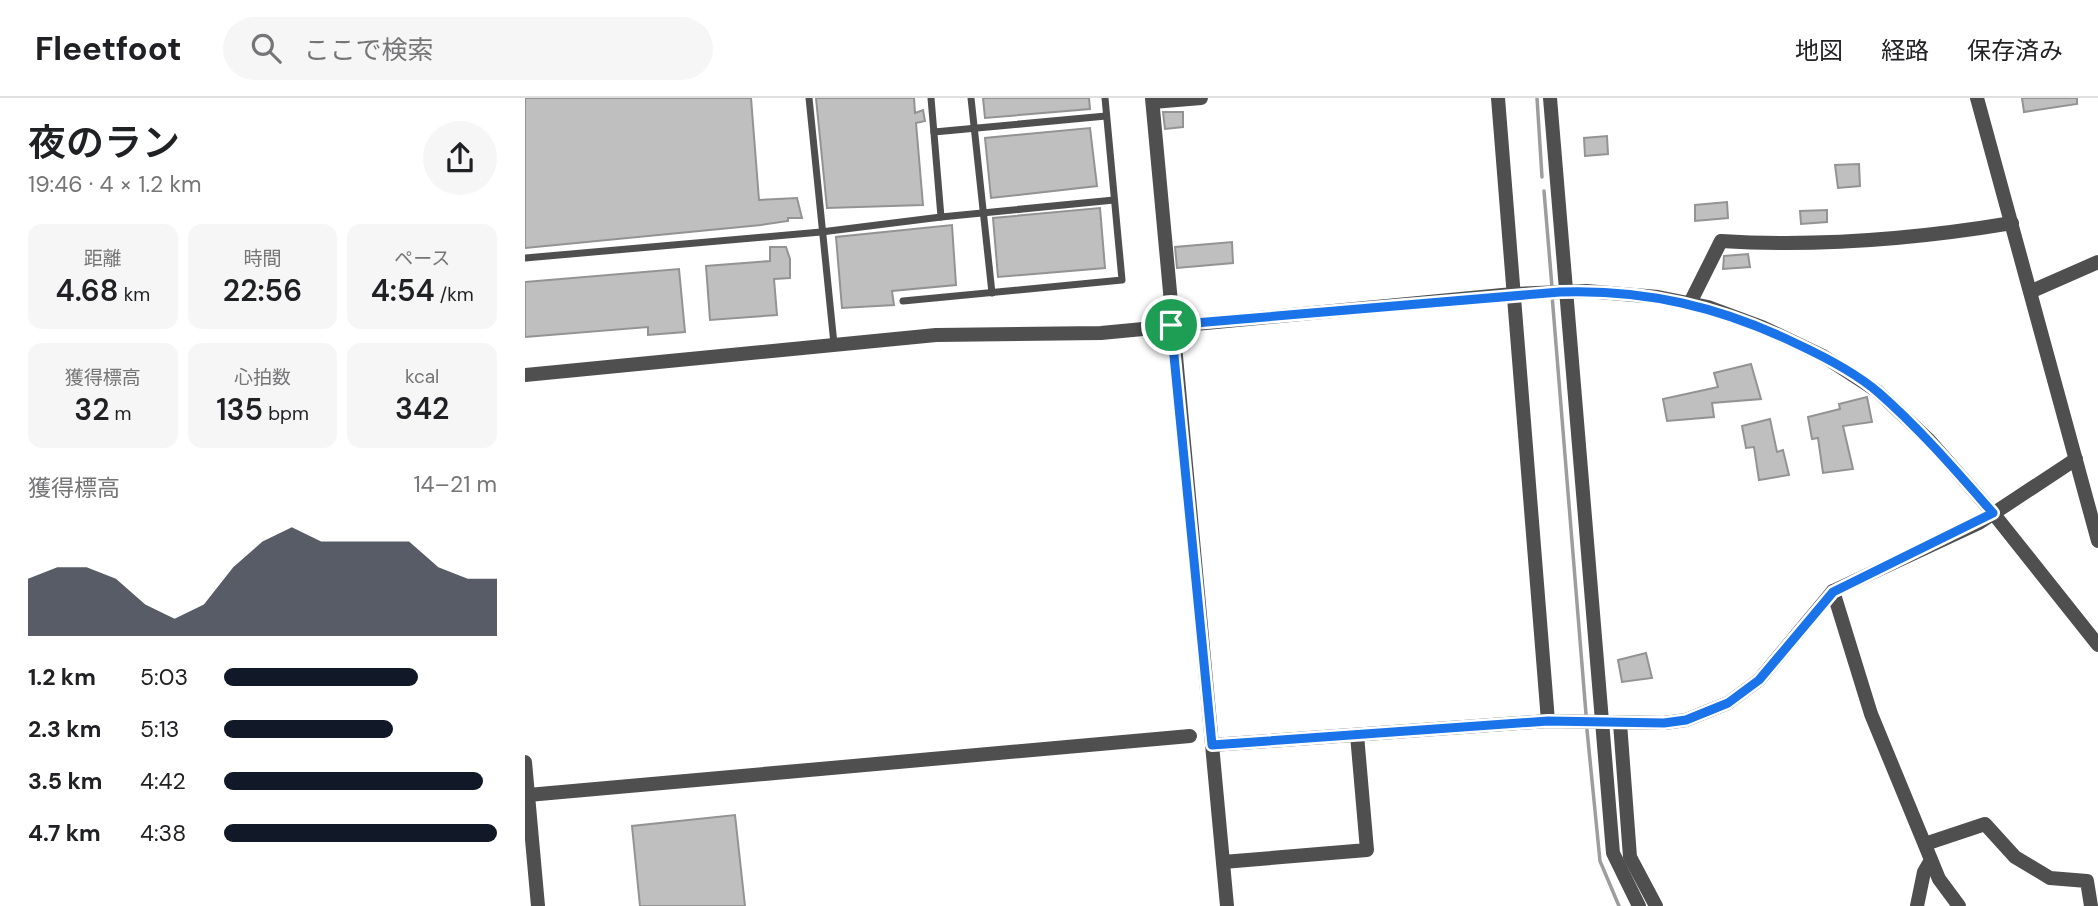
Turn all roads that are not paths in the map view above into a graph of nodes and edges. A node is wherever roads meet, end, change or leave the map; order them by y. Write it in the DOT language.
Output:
graph roads {
  1 [pos="809,98"];
  2 [pos="931,98"];
  3 [pos="971,98"];
  4 [pos="1105,98"];
  5 [pos="1201,98"];
  6 [pos="1498,98"];
  7 [pos="1550,98"];
  8 [pos="1977,98"];
  9 [pos="1153,100"];
  10 [pos="1106,116"];
  11 [pos="973,129"];
  12 [pos="934,132"];
  13 [pos="1114,200"];
  14 [pos="983,214"];
  15 [pos="941,218"];
  16 [pos="2012,223"];
  17 [pos="821,232"];
  18 [pos="525,258"];
  19 [pos="2098,262"];
  20 [pos="2032,291"];
  21 [pos="1563,292"];
  22 [pos="992,293"];
  23 [pos="1513,294"];
  24 [pos="903,302"];
  25 [pos="1690,303"];
  26 [pos="1171,325"];
  27 [pos="835,346"];
  28 [pos="525,375"];
  29 [pos="2076,459"];
  30 [pos="1993,513"];
  31 [pos="2098,541"];
  32 [pos="1833,592"];
  33 [pos="2098,645"];
  34 [pos="1548,721"];
  35 [pos="1602,722"];
  36 [pos="1620,723"];
  37 [pos="1357,735"];
  38 [pos="1190,736"];
  39 [pos="1212,745"];
  40 [pos="525,762"];
  41 [pos="528,795"];
  42 [pos="1925,844"];
  43 [pos="1931,860"];
  44 [pos="1223,862"];
  45 [pos="538,906"];
  46 [pos="1227,906"];
  47 [pos="1639,906"];
  48 [pos="1656,906"];
  49 [pos="1917,906"];
  50 [pos="1959,906"];
  51 [pos="2091,906"];
  1 -- 17 [label="lane"];
  2 -- 12 [label="lane"];
  3 -- 11 [label="lane"];
  4 -- 10 [label="lane"];
  5 -- 9 [label="street"];
  6 -- 23 [label="street"];
  7 -- 21 [label="street"];
  8 -- 16 [label="street"];
  9 -- 26 [label="street"];
  10 -- 11 [label="lane"];
  10 -- 13 [label="lane"];
  11 -- 12 [label="lane"];
  11 -- 14 [label="lane"];
  12 -- 15 [label="lane"];
  13 -- 14 [label="lane"];
  13 -- 22 [label="lane"];
  14 -- 15 [label="lane"];
  14 -- 22 [label="lane"];
  15 -- 17 [label="lane"];
  16 -- 20 [label="street"];
  16 -- 25 [label="street"];
  17 -- 18 [label="lane"];
  17 -- 27 [label="lane"];
  19 -- 20 [label="street"];
  20 -- 29 [label="street"];
  21 -- 23 [label="street"];
  21 -- 25 [label="street"];
  21 -- 35 [label="street"];
  22 -- 24 [label="lane"];
  23 -- 26 [label="street"];
  23 -- 34 [label="street"];
  25 -- 30 [label="street"];
  26 -- 27 [label="street"];
  26 -- 39 [label="street"];
  27 -- 28 [label="street"];
  29 -- 30 [label="street"];
  29 -- 31 [label="street"];
  30 -- 32 [label="street"];
  30 -- 33 [label="street"];
  32 -- 36 [label="street"];
  32 -- 42 [label="street"];
  34 -- 35 [label="street"];
  34 -- 37 [label="street"];
  35 -- 36 [label="street"];
  35 -- 47 [label="street"];
  36 -- 48 [label="street"];
  37 -- 39 [label="street"];
  37 -- 44 [label="street"];
  38 -- 41 [label="street"];
  39 -- 44 [label="street"];
  40 -- 41 [label="street"];
  41 -- 45 [label="street"];
  42 -- 43 [label="street"];
  42 -- 51 [label="street"];
  43 -- 49 [label="street"];
  43 -- 50 [label="street"];
  44 -- 46 [label="street"];
}
